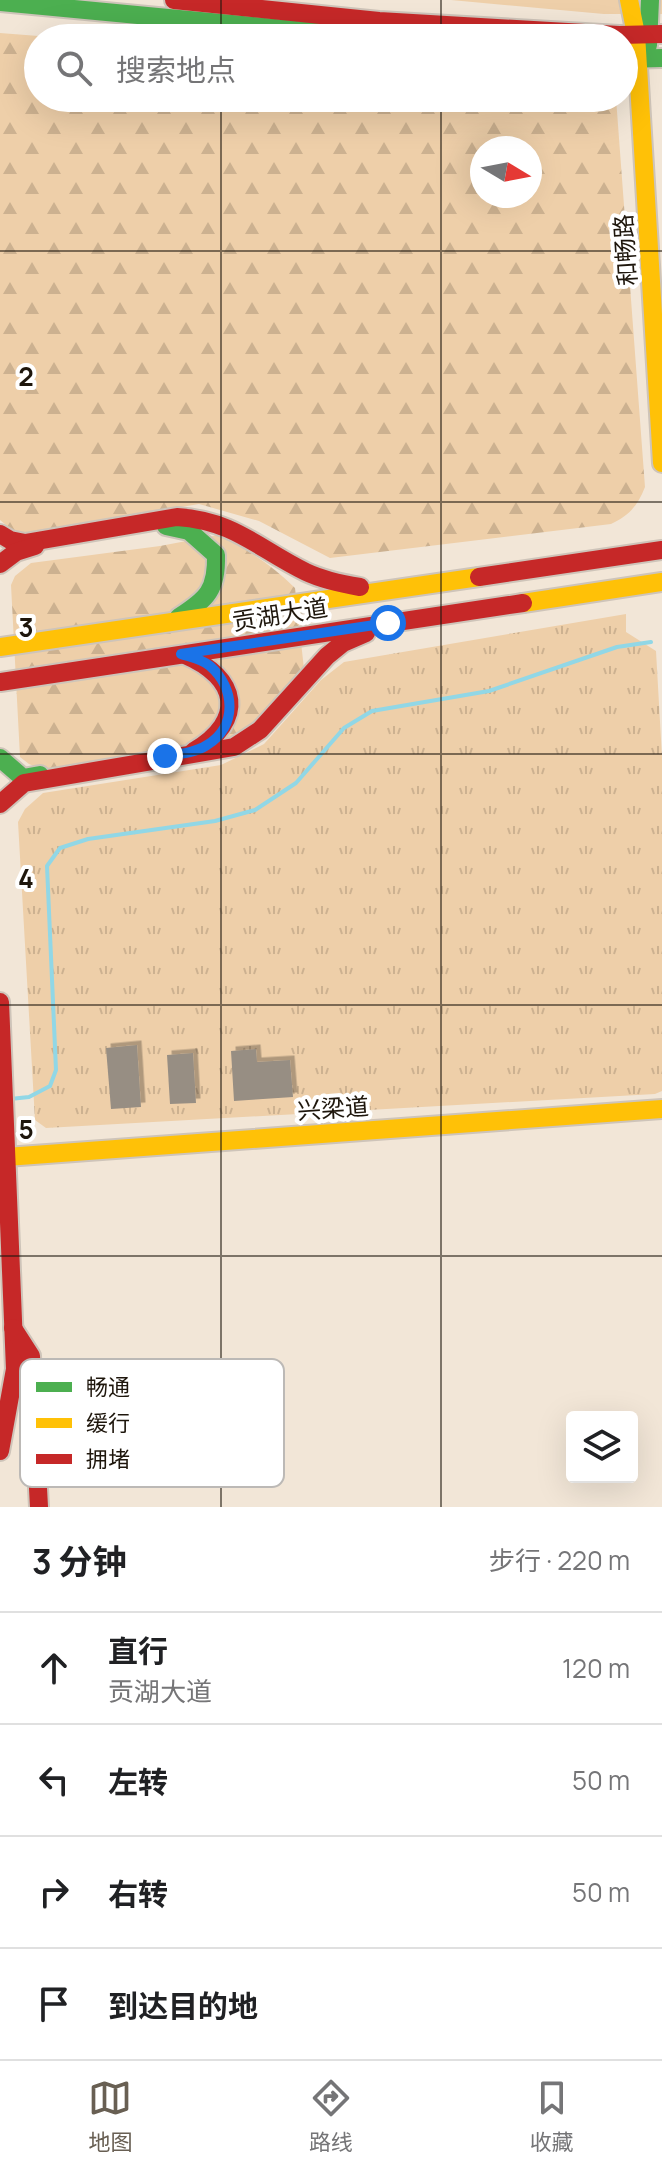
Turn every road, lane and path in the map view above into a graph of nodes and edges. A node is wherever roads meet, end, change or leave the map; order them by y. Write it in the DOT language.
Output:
graph roads {
  1 [pos="174,0"];
  2 [pos="629,0"];
  3 [pos="650,0"];
  4 [pos="0,2"];
  5 [pos="233,24"];
  6 [pos="441,24"];
  7 [pos="649,34"];
  8 [pos="643,59"];
  9 [pos="662,334"];
  10 [pos="662,463"];
  11 [pos="0,534"];
  12 [pos="662,550"];
  13 [pos="0,564"];
  14 [pos="662,582"];
  15 [pos="384,589"];
  16 [pos="176,619"];
  17 [pos="388,623"];
  18 [pos="0,647"];
  19 [pos="181,654"];
  20 [pos="0,682"];
  21 [pos="0,758"];
  22 [pos="0,804"];
  23 [pos="0,1002"];
  24 [pos="662,1109"];
  25 [pos="662,1117"];
  26 [pos="7,1162"];
  27 [pos="13,1328"];
  28 [pos="31,1359"];
  29 [pos="1,1442"];
  30 [pos="38,1487"];
  31 [pos="39,1507"];
  1 -- 6 [label="main road"];
  2 -- 7 [label="main road"];
  3 -- 7 [label="main road"];
  4 -- 5 [label="main road"];
  7 -- 8 [label="main road, 和畅路"];
  8 -- 9 [label="main road, 和畅路"];
  8 -- 10 [label="main road, 和畅路"];
  11 -- 15 [label="main road"];
  12 -- 15 [label="main road, 贡湖大道"];
  13 -- 16 [label="main road"];
  14 -- 17 [label="main road, 贡湖大道"];
  15 -- 16 [label="main road, 贡湖大道"];
  16 -- 18 [label="main road, 贡湖大道"];
  17 -- 19 [label="main road, 贡湖大道"];
  17 -- 22 [label="main road"];
  19 -- 20 [label="main road, 贡湖大道"];
  19 -- 21 [label="main road"];
  23 -- 26 [label="main road"];
  24 -- 26 [label="main road, 兴梁道"];
  25 -- 26 [label="main road, 兴梁道"];
  26 -- 27 [label="main road"];
  27 -- 28 [label="main road"];
  27 -- 29 [label="main road"];
  30 -- 31 [label="main road"];
}
